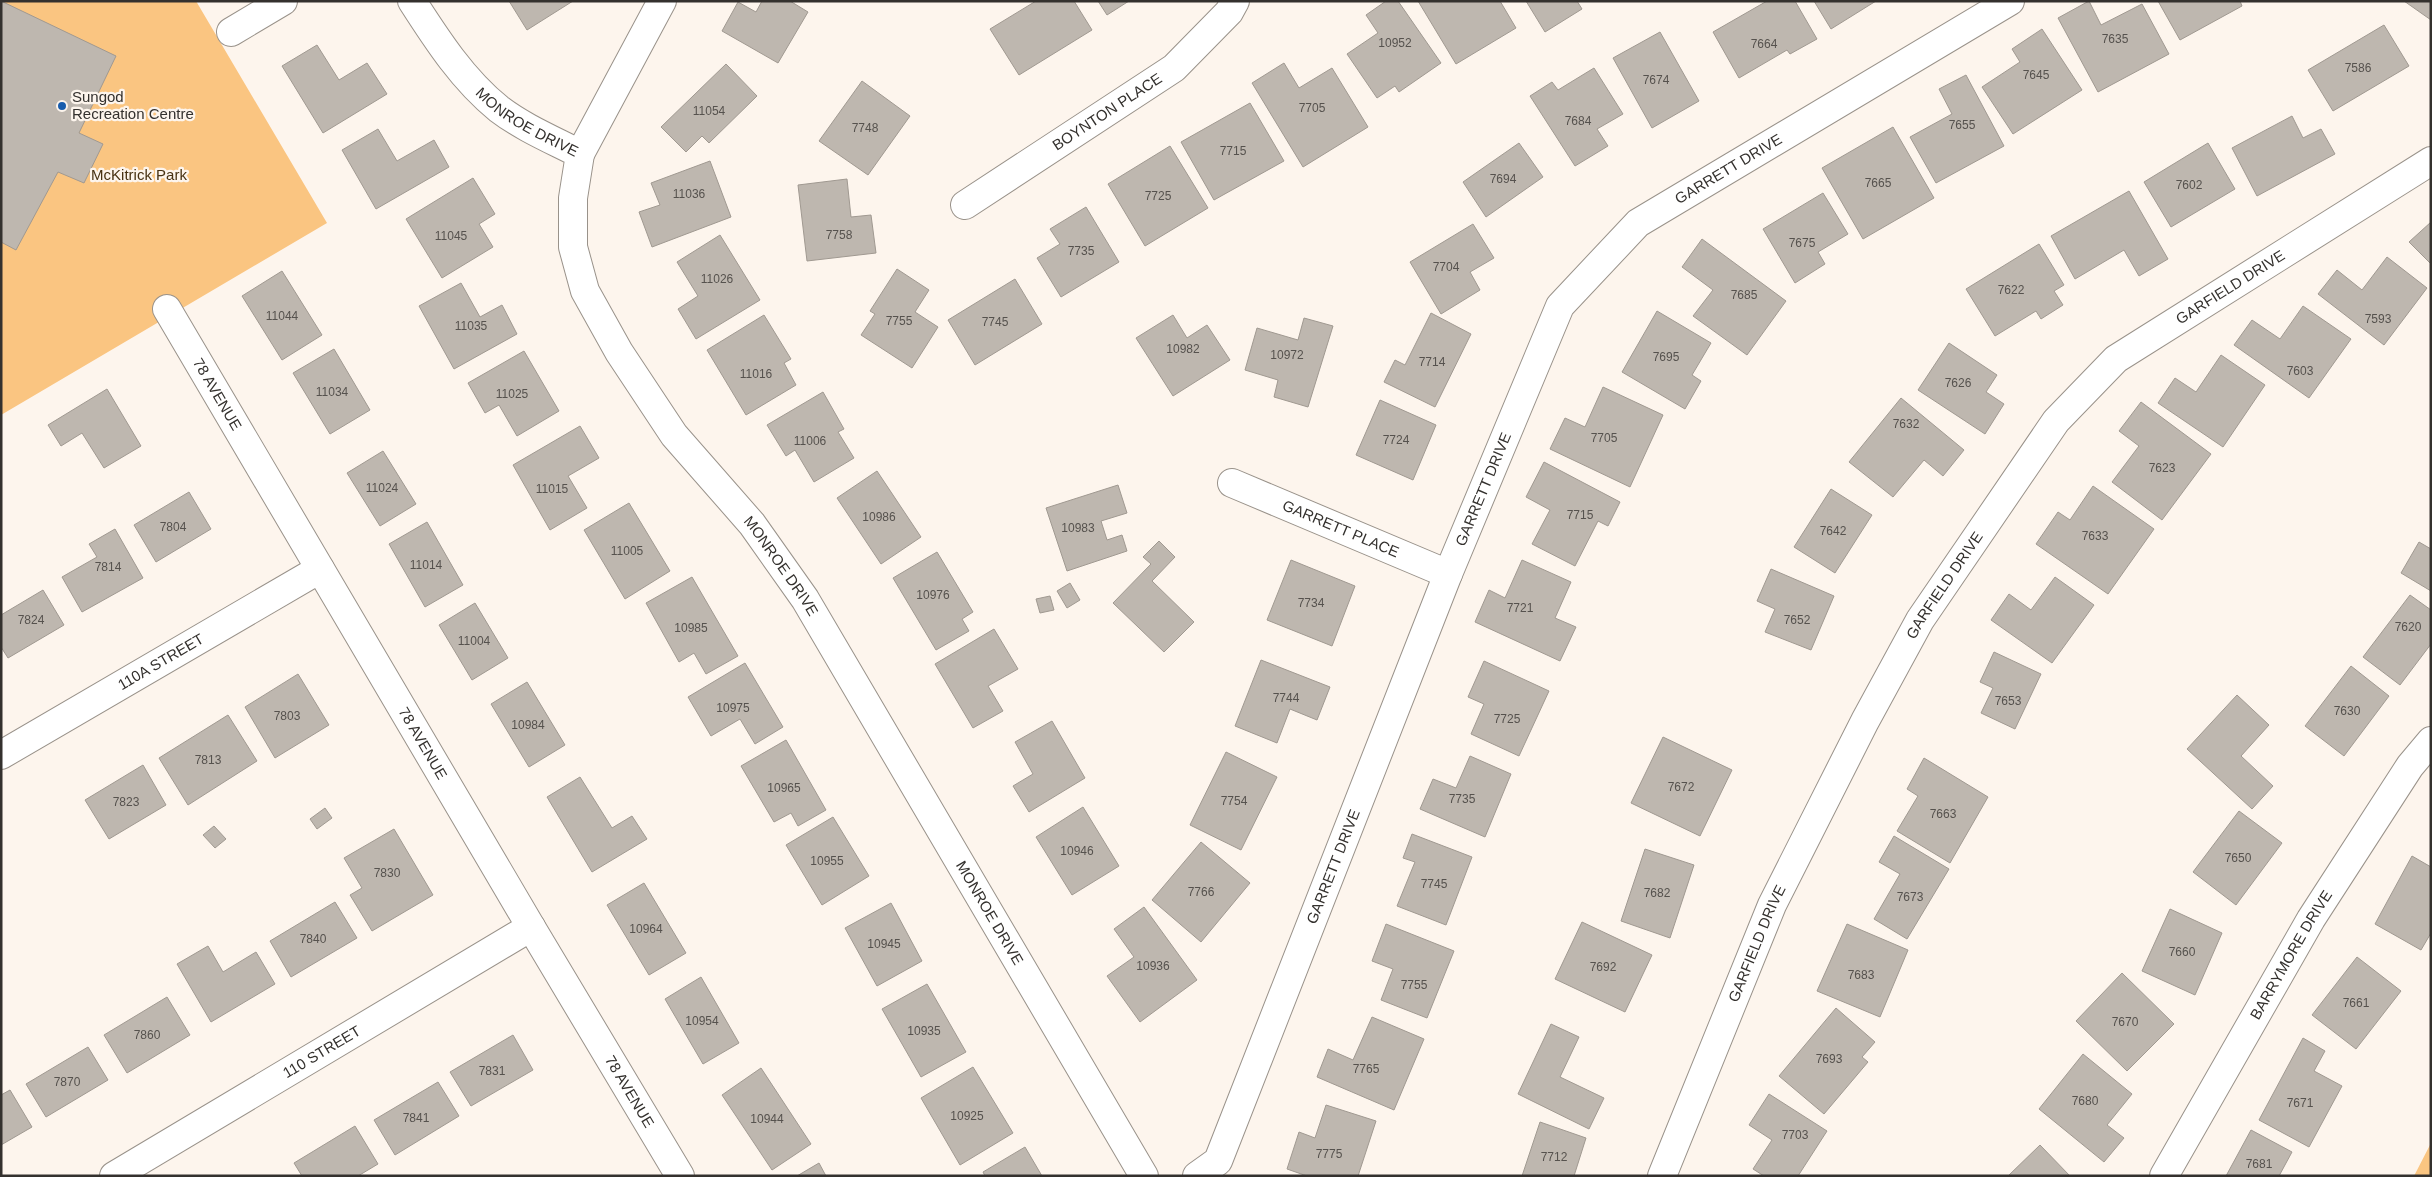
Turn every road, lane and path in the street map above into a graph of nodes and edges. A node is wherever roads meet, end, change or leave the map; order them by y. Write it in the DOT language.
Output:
graph roads {
  1 [pos="283,1"];
  2 [pos="412,1"];
  3 [pos="662,1"];
  4 [pos="1235,1"];
  5 [pos="2010,1"];
  6 [pos="231,32"];
  7 [pos="580,154"];
  8 [pos="2431,161"];
  9 [pos="965,205"];
  10 [pos="167,309"];
  11 [pos="1232,483"];
  12 [pos="320,569"];
  13 [pos="1448,574"];
  14 [pos="2431,741"];
  15 [pos="1,754"];
  16 [pos="531,927"];
  17 [pos="114,1176"];
  18 [pos="680,1176"];
  19 [pos="1144,1176"];
  20 [pos="1197,1176"];
  21 [pos="1662,1176"];
  22 [pos="2164,1176"];
  1 -- 6 [label="street"];
  2 -- 7 [label="street, MONROE DRIVE"];
  3 -- 7 [label="street"];
  4 -- 9 [label="street, BOYNTON PLACE"];
  5 -- 13 [label="street, GARRETT DRIVE"];
  7 -- 19 [label="street, MONROE DRIVE"];
  8 -- 21 [label="street, GARFIELD DRIVE"];
  10 -- 12 [label="street, 78 AVENUE"];
  11 -- 13 [label="street, GARRETT PLACE"];
  12 -- 15 [label="street, 110A STREET"];
  12 -- 16 [label="street, 78 AVENUE"];
  13 -- 20 [label="street, GARRETT DRIVE"];
  14 -- 22 [label="street, BARRYMORE DRIVE"];
  16 -- 17 [label="street, 110 STREET"];
  16 -- 18 [label="street, 78 AVENUE"];
}
